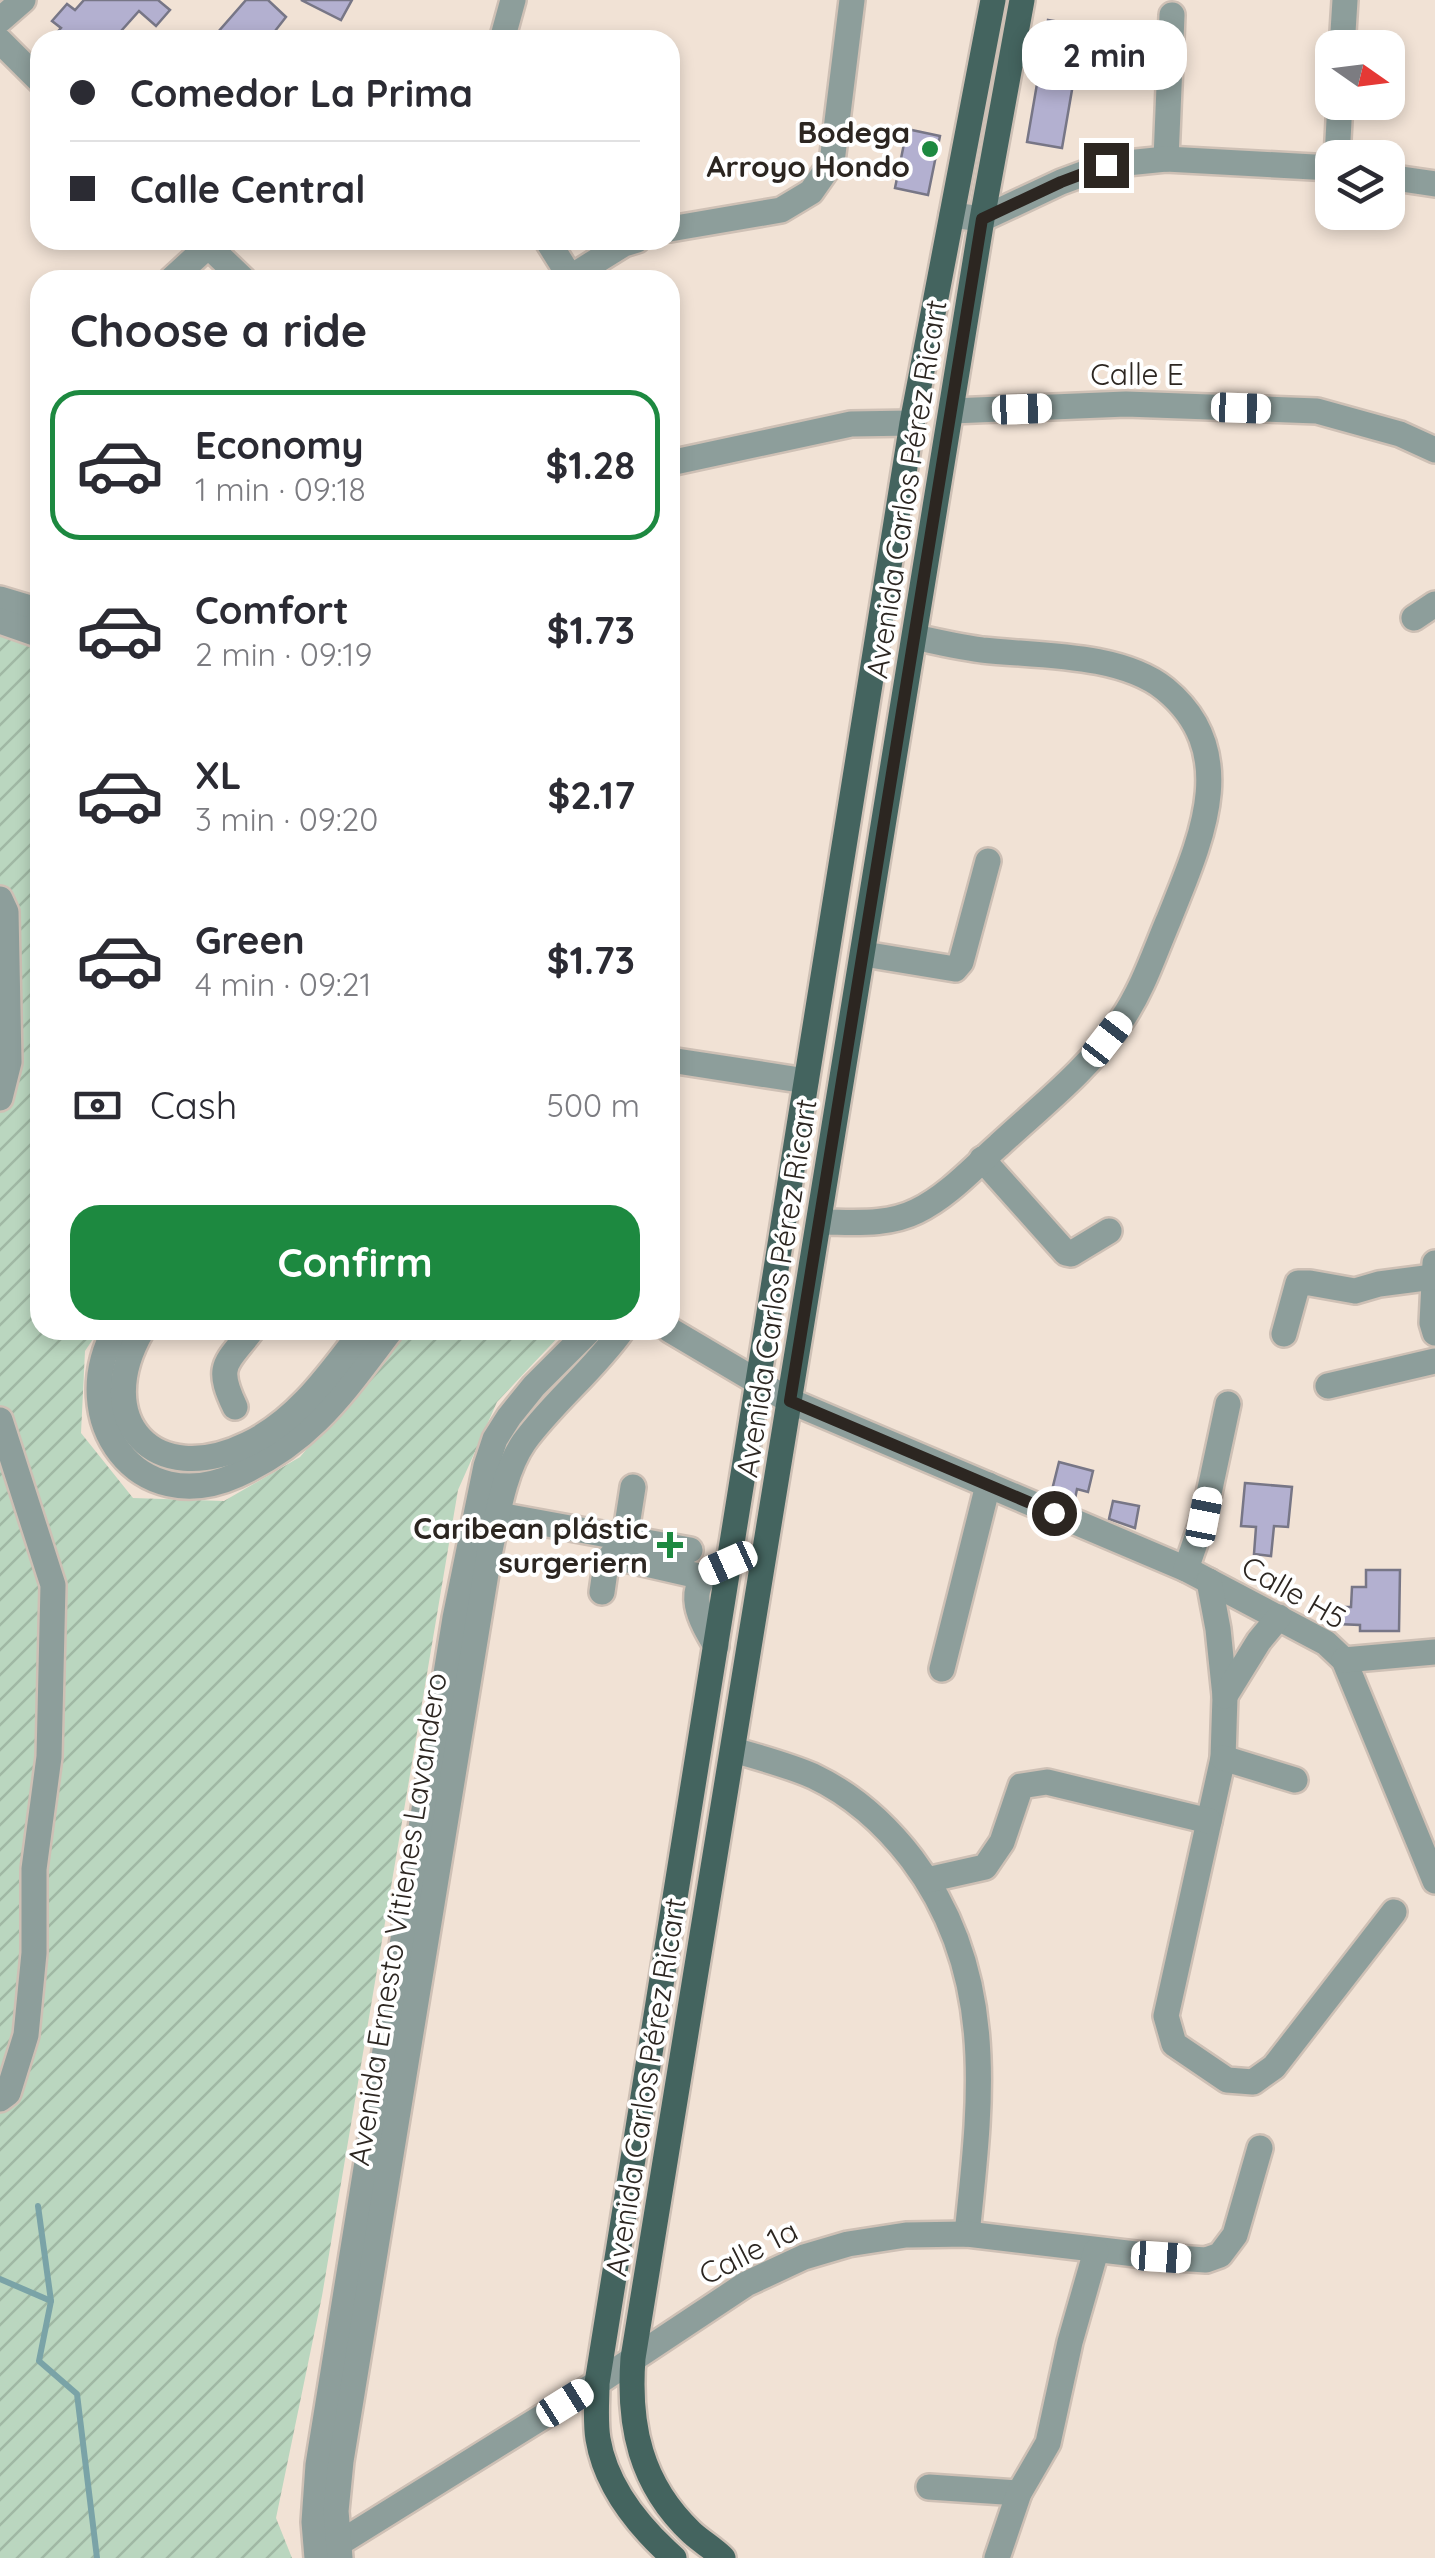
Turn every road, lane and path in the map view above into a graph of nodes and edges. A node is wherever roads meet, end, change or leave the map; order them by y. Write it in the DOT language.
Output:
graph roads {
  1 [pos="24,0"];
  2 [pos="513,0"];
  3 [pos="852,0"];
  4 [pos="993,0"];
  5 [pos="1022,0"];
  6 [pos="1345,0"];
  7 [pos="1172,15"];
  8 [pos="0,20"];
  9 [pos="505,30"];
  10 [pos="1343,30"];
  11 [pos="0,41"];
  12 [pos="30,70"];
  13 [pos="1166,159"];
  14 [pos="1315,167"];
  15 [pos="1405,179"];
  16 [pos="1435,184"];
  17 [pos="952,216"];
  18 [pos="982,219"];
  19 [pos="680,227"];
  20 [pos="199,250"];
  21 [pos="212,250"];
  22 [pos="615,250"];
  23 [pos="181,270"];
  24 [pos="233,270"];
  25 [pos="585,270"];
  26 [pos="952,412"];
  27 [pos="912,422"];
  28 [pos="1435,450"];
  29 [pos="680,461"];
  30 [pos="0,599"];
  31 [pos="30,608"];
  32 [pos="0,622"];
  33 [pos="30,632"];
  34 [pos="915,637"];
  35 [pos="988,861"];
  36 [pos="0,900"];
  37 [pos="864,954"];
  38 [pos="680,1062"];
  39 [pos="806,1081"];
  40 [pos="0,1098"];
  41 [pos="982,1160"];
  42 [pos="820,1222"];
  43 [pos="1109,1231"];
  44 [pos="1434,1270"];
  45 [pos="1435,1333"];
  46 [pos="1284,1334"];
  47 [pos="680,1336"];
  48 [pos="111,1340"];
  49 [pos="137,1340"];
  50 [pos="245,1340"];
  51 [pos="355,1340"];
  52 [pos="382,1340"];
  53 [pos="580,1340"];
  54 [pos="615,1340"];
  55 [pos="1435,1362"];
  56 [pos="758,1380"];
  57 [pos="1328,1386"];
  58 [pos="790,1401"];
  59 [pos="1228,1404"];
  60 [pos="235,1407"];
  61 [pos="0,1420"];
  62 [pos="988,1485"];
  63 [pos="633,1487"];
  64 [pos="498,1515"];
  65 [pos="625,1538"];
  66 [pos="690,1550"];
  67 [pos="728,1563"];
  68 [pos="1197,1575"];
  69 [pos="703,1577"];
  70 [pos="602,1592"];
  71 [pos="1279,1617"];
  72 [pos="716,1646"];
  73 [pos="1435,1652"];
  74 [pos="1344,1660"];
  75 [pos="942,1669"];
  76 [pos="1225,1696"];
  77 [pos="734,1750"];
  78 [pos="1223,1758"];
  79 [pos="1295,1780"];
  80 [pos="1209,1821"];
  81 [pos="927,1880"];
  82 [pos="1435,1880"];
  83 [pos="1394,1912"];
  84 [pos="0,2099"];
  85 [pos="1260,2148"];
  86 [pos="966,2234"];
  87 [pos="1096,2250"];
  88 [pos="634,2358"];
  89 [pos="597,2383"];
  90 [pos="929,2487"];
  91 [pos="1020,2492"];
  92 [pos="328,2554"];
  93 [pos="674,2558"];
  94 [pos="723,2558"];
  95 [pos="997,2558"];
  1 -- 8 [label="street"];
  2 -- 9 [label="street"];
  3 -- 19 [label="street"];
  4 -- 17 [label="main road, Avenida Carlos Pérez Ricart"];
  5 -- 18 [label="main road, Avenida Carlos Pérez Ricart"];
  6 -- 10 [label="street"];
  7 -- 13 [label="street"];
  11 -- 12 [label="street"];
  13 -- 14 [label="street"];
  13 -- 18 [label="street"];
  15 -- 16 [label="street"];
  17 -- 18 [label="street"];
  17 -- 27 [label="main road, Avenida Carlos Pérez Ricart"];
  18 -- 26 [label="main road, Avenida Carlos Pérez Ricart"];
  20 -- 23 [label="street"];
  21 -- 24 [label="street"];
  22 -- 25 [label="street"];
  26 -- 28 [label="street, Calle E"];
  26 -- 34 [label="main road, Avenida Carlos Pérez Ricart"];
  27 -- 29 [label="street"];
  27 -- 39 [label="main road, Avenida Carlos Pérez Ricart"];
  30 -- 31 [label="street"];
  32 -- 33 [label="street"];
  34 -- 37 [label="main road, Avenida Carlos Pérez Ricart"];
  34 -- 41 [label="street"];
  35 -- 37 [label="street"];
  36 -- 40 [label="street"];
  37 -- 42 [label="main road, Avenida Carlos Pérez Ricart"];
  38 -- 39 [label="street"];
  39 -- 56 [label="main road, Avenida Carlos Pérez Ricart"];
  41 -- 42 [label="street"];
  41 -- 43 [label="street"];
  42 -- 58 [label="main road, Avenida Carlos Pérez Ricart"];
  44 -- 45 [label="street"];
  44 -- 46 [label="street"];
  47 -- 56 [label="street, Calle H5"];
  48 -- 52 [label="street"];
  49 -- 51 [label="street"];
  50 -- 60 [label="street"];
  53 -- 92 [label="street, Avenida Ernesto Vitienes Lavandero"];
  54 -- 64 [label="street, Avenida Ernesto Vitienes Lavandero"];
  55 -- 57 [label="street"];
  56 -- 58 [label="street, Calle H5"];
  56 -- 67 [label="main road, Avenida Carlos Pérez Ricart"];
  58 -- 62 [label="street, Calle H5"];
  58 -- 77 [label="main road, Avenida Carlos Pérez Ricart"];
  59 -- 68 [label="street"];
  61 -- 84 [label="street"];
  62 -- 68 [label="street, Calle H5"];
  62 -- 75 [label="street"];
  63 -- 65 [label="street"];
  64 -- 65 [label="street"];
  64 -- 92 [label="street, Avenida Ernesto Vitienes Lavandero"];
  65 -- 66 [label="street"];
  67 -- 69 [label="street"];
  67 -- 72 [label="main road, Avenida Carlos Pérez Ricart"];
  68 -- 71 [label="street, Calle H5"];
  68 -- 76 [label="street"];
  69 -- 70 [label="street"];
  69 -- 72 [label="street"];
  71 -- 74 [label="street, Calle H5"];
  71 -- 76 [label="street"];
  72 -- 89 [label="main road, Avenida Carlos Pérez Ricart"];
  73 -- 74 [label="street"];
  74 -- 82 [label="street, Calle H5"];
  76 -- 78 [label="street"];
  77 -- 81 [label="street"];
  77 -- 88 [label="main road, Avenida Carlos Pérez Ricart"];
  78 -- 79 [label="street"];
  78 -- 80 [label="street"];
  80 -- 81 [label="street"];
  80 -- 83 [label="street"];
  81 -- 86 [label="street"];
  85 -- 87 [label="street, Calle 1a"];
  86 -- 87 [label="street, Calle 1a"];
  86 -- 88 [label="street, Calle 1a"];
  87 -- 91 [label="street"];
  88 -- 89 [label="street, Calle 1a"];
  88 -- 94 [label="main road, Avenida Carlos Pérez Ricart"];
  89 -- 92 [label="street, Calle 1a"];
  89 -- 93 [label="main road, Avenida Carlos Pérez Ricart"];
  90 -- 91 [label="street"];
  91 -- 95 [label="street"];
}
